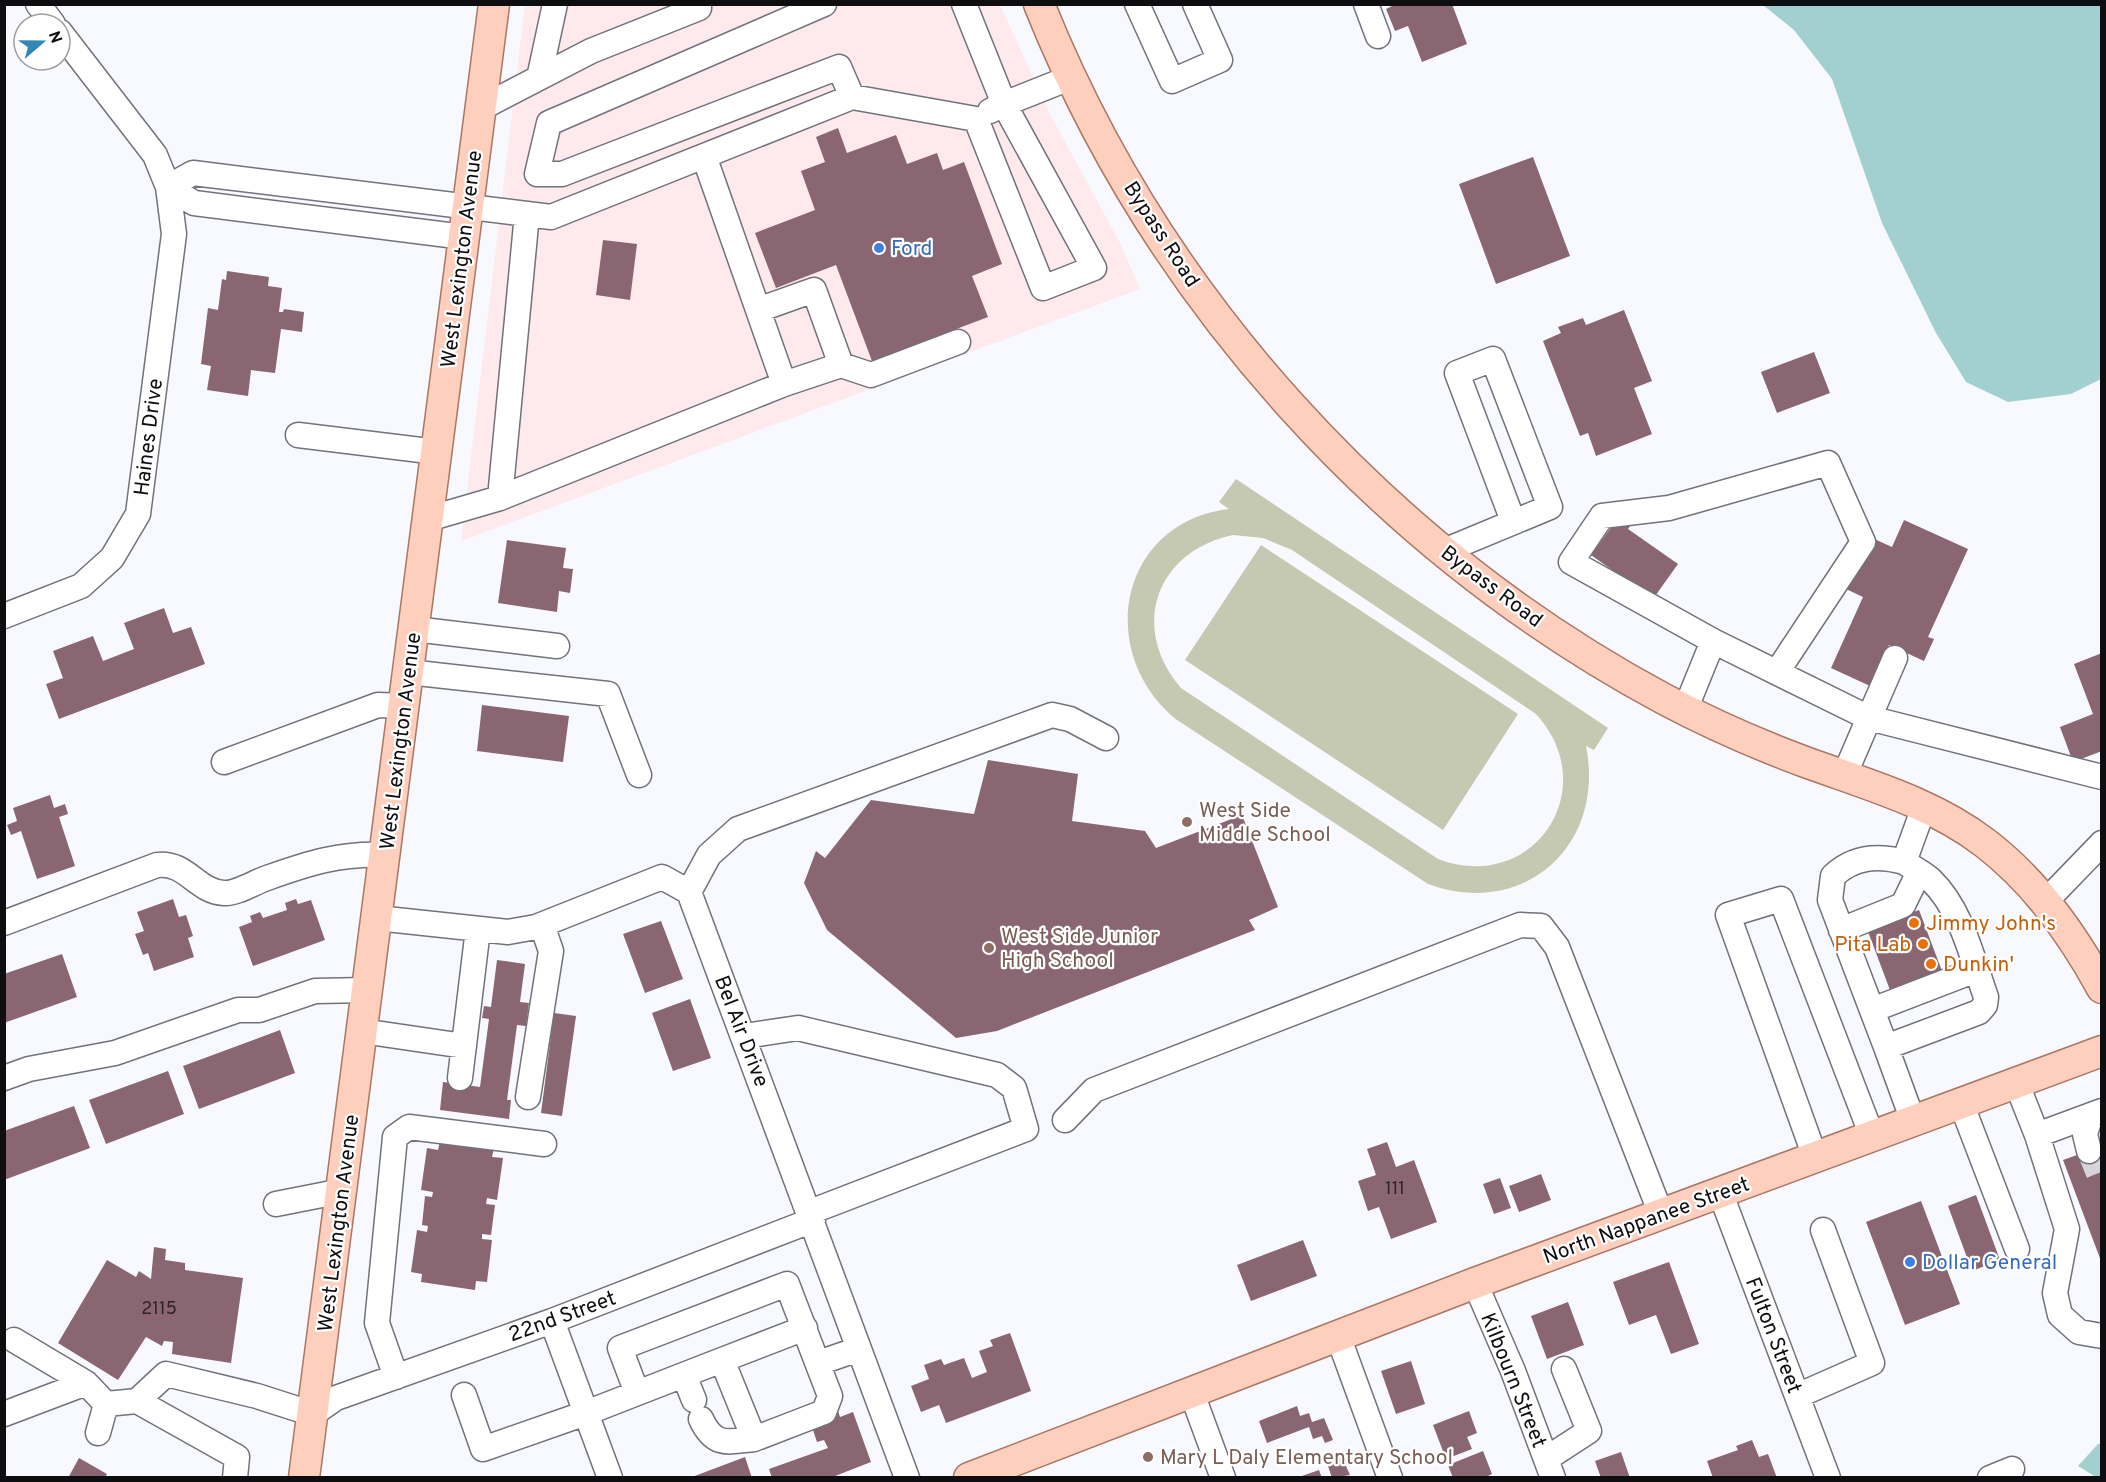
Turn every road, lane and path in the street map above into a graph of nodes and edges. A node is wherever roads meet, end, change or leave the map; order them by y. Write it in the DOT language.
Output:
graph roads {
  1 [pos="495,4"];
  2 [pos="555,4"];
  3 [pos="824,4"];
  4 [pos="964,4"];
  5 [pos="1137,4"];
  6 [pos="1195,4"];
  7 [pos="1366,4"];
  8 [pos="1046,6"];
  9 [pos="699,8"];
  10 [pos="1378,36"];
  11 [pos="72,48"];
  12 [pos="1072,77"];
  13 [pos="539,78"];
  14 [pos="852,97"];
  15 [pos="1004,104"];
  16 [pos="481,108"];
  17 [pos="976,119"];
  18 [pos="704,156"];
  19 [pos="168,187"];
  20 [pos="468,206"];
  21 [pos="527,214"];
  22 [pos="464,237"];
  23 [pos="758,310"];
  24 [pos="958,342"];
  25 [pos="841,365"];
  26 [pos="784,384"];
  27 [pos="298,435"];
  28 [pos="437,452"];
  29 [pos="500,498"];
  30 [pos="428,519"];
  31 [pos="1513,521"];
  32 [pos="1444,551"];
  33 [pos="4,616"];
  34 [pos="414,629"];
  35 [pos="1713,641"];
  36 [pos="557,646"];
  37 [pos="1895,658"];
  38 [pos="408,672"];
  39 [pos="1777,672"];
  40 [pos="404,706"];
  41 [pos="1685,710"];
  42 [pos="1869,718"];
  43 [pos="1106,738"];
  44 [pos="224,762"];
  45 [pos="639,775"];
  46 [pos="1845,776"];
  47 [pos="2102,777"];
  48 [pos="1924,807"];
  49 [pos="2102,843"];
  50 [pos="385,855"];
  51 [pos="1912,867"];
  52 [pos="689,892"];
  53 [pos="2045,902"];
  54 [pos="377,918"];
  55 [pos="4,923"];
  56 [pos="542,925"];
  57 [pos="478,929"];
  58 [pos="1841,930"];
  59 [pos="1976,970"];
  60 [pos="2102,988"];
  61 [pos="367,990"];
  62 [pos="1872,1010"];
  63 [pos="362,1031"];
  64 [pos="744,1036"];
  65 [pos="464,1046"];
  66 [pos="1886,1047"];
  67 [pos="2102,1051"];
  68 [pos="4,1078"];
  69 [pos="460,1078"];
  70 [pos="2016,1082"];
  71 [pos="528,1097"];
  72 [pos="1961,1103"];
  73 [pos="2096,1113"];
  74 [pos="1065,1120"];
  75 [pos="1912,1120"];
  76 [pos="2037,1135"];
  77 [pos="1872,1136"];
  78 [pos="544,1144"];
  79 [pos="2089,1151"];
  80 [pos="1815,1157"];
  81 [pos="342,1191"];
  82 [pos="1720,1192"];
  83 [pos="276,1204"];
  84 [pos="1661,1214"];
  85 [pos="811,1216"];
  86 [pos="1823,1230"];
  87 [pos="2017,1249"];
  88 [pos="1476,1283"];
  89 [pos="552,1321"];
  90 [pos="805,1328"];
  91 [pos="1338,1336"];
  92 [pos="2102,1336"];
  93 [pos="14,1340"];
  94 [pos="859,1348"];
  95 [pos="722,1360"];
  96 [pos="818,1363"];
  97 [pos="1564,1369"];
  98 [pos="684,1375"];
  99 [pos="396,1377"];
  100 [pos="86,1383"];
  101 [pos="1191,1390"];
  102 [pos="637,1393"];
  103 [pos="464,1395"];
  104 [pos="1797,1396"];
  105 [pos="137,1401"];
  106 [pos="106,1404"];
  107 [pos="586,1413"];
  108 [pos="4,1414"];
  109 [pos="313,1414"];
  110 [pos="98,1433"];
  111 [pos="754,1440"];
  112 [pos="1550,1468"];
  113 [pos="235,1478"];
  114 [pos="304,1478"];
  115 [pos="610,1478"];
  116 [pos="907,1478"];
  117 [pos="969,1478"];
  118 [pos="1223,1478"];
  119 [pos="1390,1478"];
  120 [pos="1828,1478"];
  1 -- 16 [label="main road, West Lexington Avenue"];
  2 -- 13 [label="street"];
  3 -- 14 [label="street"];
  4 -- 15 [label="street"];
  5 -- 6 [label="street"];
  7 -- 10 [label="street"];
  8 -- 12 [label="main road, Bypass Road"];
  9 -- 13 [label="street"];
  11 -- 19 [label="street, Haines Drive"];
  12 -- 15 [label="street"];
  12 -- 32 [label="main road, Bypass Road"];
  13 -- 16 [label="street"];
  14 -- 17 [label="street"];
  14 -- 18 [label="street"];
  15 -- 17 [label="street"];
  15 -- 17 [label="street"];
  16 -- 20 [label="main road, West Lexington Avenue"];
  18 -- 21 [label="street"];
  18 -- 23 [label="street"];
  19 -- 20 [label="street"];
  19 -- 22 [label="street"];
  19 -- 33 [label="street, Haines Drive"];
  20 -- 21 [label="street"];
  20 -- 22 [label="main road, West Lexington Avenue"];
  21 -- 29 [label="street"];
  22 -- 28 [label="main road, West Lexington Avenue"];
  23 -- 25 [label="street"];
  23 -- 26 [label="street"];
  24 -- 25 [label="street"];
  25 -- 26 [label="street"];
  26 -- 29 [label="street"];
  27 -- 28 [label="street"];
  28 -- 30 [label="main road, West Lexington Avenue"];
  29 -- 30 [label="street"];
  30 -- 34 [label="main road, West Lexington Avenue"];
  31 -- 31 [label="street"];
  31 -- 32 [label="street"];
  32 -- 41 [label="main road, Bypass Road"];
  34 -- 36 [label="street"];
  34 -- 38 [label="main road, West Lexington Avenue"];
  35 -- 39 [label="street"];
  35 -- 39 [label="street"];
  35 -- 41 [label="street"];
  37 -- 42 [label="street"];
  38 -- 40 [label="main road, West Lexington Avenue"];
  38 -- 45 [label="street"];
  39 -- 42 [label="street"];
  40 -- 44 [label="street"];
  40 -- 50 [label="main road, West Lexington Avenue"];
  41 -- 46 [label="main road, Bypass Road"];
  42 -- 46 [label="street"];
  42 -- 47 [label="street"];
  43 -- 52 [label="street"];
  46 -- 48 [label="main road, Bypass Road"];
  48 -- 51 [label="street"];
  48 -- 53 [label="main road, Bypass Road"];
  49 -- 53 [label="street"];
  50 -- 54 [label="main road, West Lexington Avenue"];
  50 -- 55 [label="street"];
  51 -- 58 [label="street"];
  51 -- 58 [label="street"];
  51 -- 59 [label="street"];
  52 -- 56 [label="street"];
  52 -- 64 [label="street, Bel Air Drive"];
  53 -- 60 [label="main road, Bypass Road"];
  54 -- 57 [label="street"];
  54 -- 61 [label="main road, West Lexington Avenue"];
  56 -- 57 [label="street"];
  56 -- 71 [label="street"];
  57 -- 65 [label="street"];
  58 -- 62 [label="street"];
  59 -- 62 [label="street"];
  59 -- 66 [label="street"];
  61 -- 63 [label="main road, West Lexington Avenue"];
  61 -- 68 [label="street"];
  62 -- 66 [label="street"];
  63 -- 65 [label="street"];
  63 -- 81 [label="main road, West Lexington Avenue"];
  64 -- 85 [label="street, Bel Air Drive"];
  64 -- 85 [label="street, 22nd Street"];
  65 -- 69 [label="street"];
  66 -- 75 [label="street"];
  67 -- 70 [label="main road, North Nappanee Street"];
  70 -- 72 [label="main road, North Nappanee Street"];
  70 -- 76 [label="street"];
  72 -- 75 [label="main road, North Nappanee Street"];
  72 -- 87 [label="street"];
  73 -- 76 [label="street"];
  73 -- 79 [label="street"];
  74 -- 84 [label="street"];
  75 -- 77 [label="main road, North Nappanee Street"];
  76 -- 92 [label="street"];
  77 -- 80 [label="main road, North Nappanee Street"];
  77 -- 80 [label="street"];
  78 -- 99 [label="street"];
  80 -- 82 [label="main road, North Nappanee Street"];
  81 -- 83 [label="street"];
  81 -- 109 [label="main road, West Lexington Avenue"];
  82 -- 84 [label="main road, North Nappanee Street"];
  82 -- 104 [label="street, Fulton Street"];
  84 -- 88 [label="main road, North Nappanee Street"];
  85 -- 89 [label="street, 22nd Street"];
  85 -- 94 [label="street, Bel Air Drive"];
  86 -- 104 [label="street"];
  88 -- 91 [label="main road, North Nappanee Street"];
  88 -- 112 [label="street, Kilbourn Street"];
  89 -- 99 [label="street, 22nd Street"];
  89 -- 107 [label="street"];
  90 -- 95 [label="street"];
  90 -- 96 [label="street"];
  90 -- 102 [label="street"];
  91 -- 101 [label="main road, North Nappanee Street"];
  91 -- 119 [label="street"];
  93 -- 100 [label="street"];
  94 -- 96 [label="street"];
  94 -- 116 [label="street, Bel Air Drive"];
  95 -- 98 [label="street"];
  95 -- 111 [label="street"];
  96 -- 111 [label="street"];
  97 -- 112 [label="street"];
  98 -- 102 [label="street"];
  98 -- 111 [label="street"];
  99 -- 109 [label="street, 22nd Street"];
  100 -- 106 [label="street"];
  100 -- 108 [label="street"];
  101 -- 117 [label="main road, North Nappanee Street"];
  101 -- 118 [label="street"];
  102 -- 107 [label="street"];
  103 -- 107 [label="street"];
  104 -- 120 [label="street, Fulton Street"];
  105 -- 106 [label="street"];
  105 -- 109 [label="street"];
  105 -- 113 [label="street"];
  106 -- 110 [label="street"];
  107 -- 115 [label="street"];
  109 -- 114 [label="main road, West Lexington Avenue"];
}
